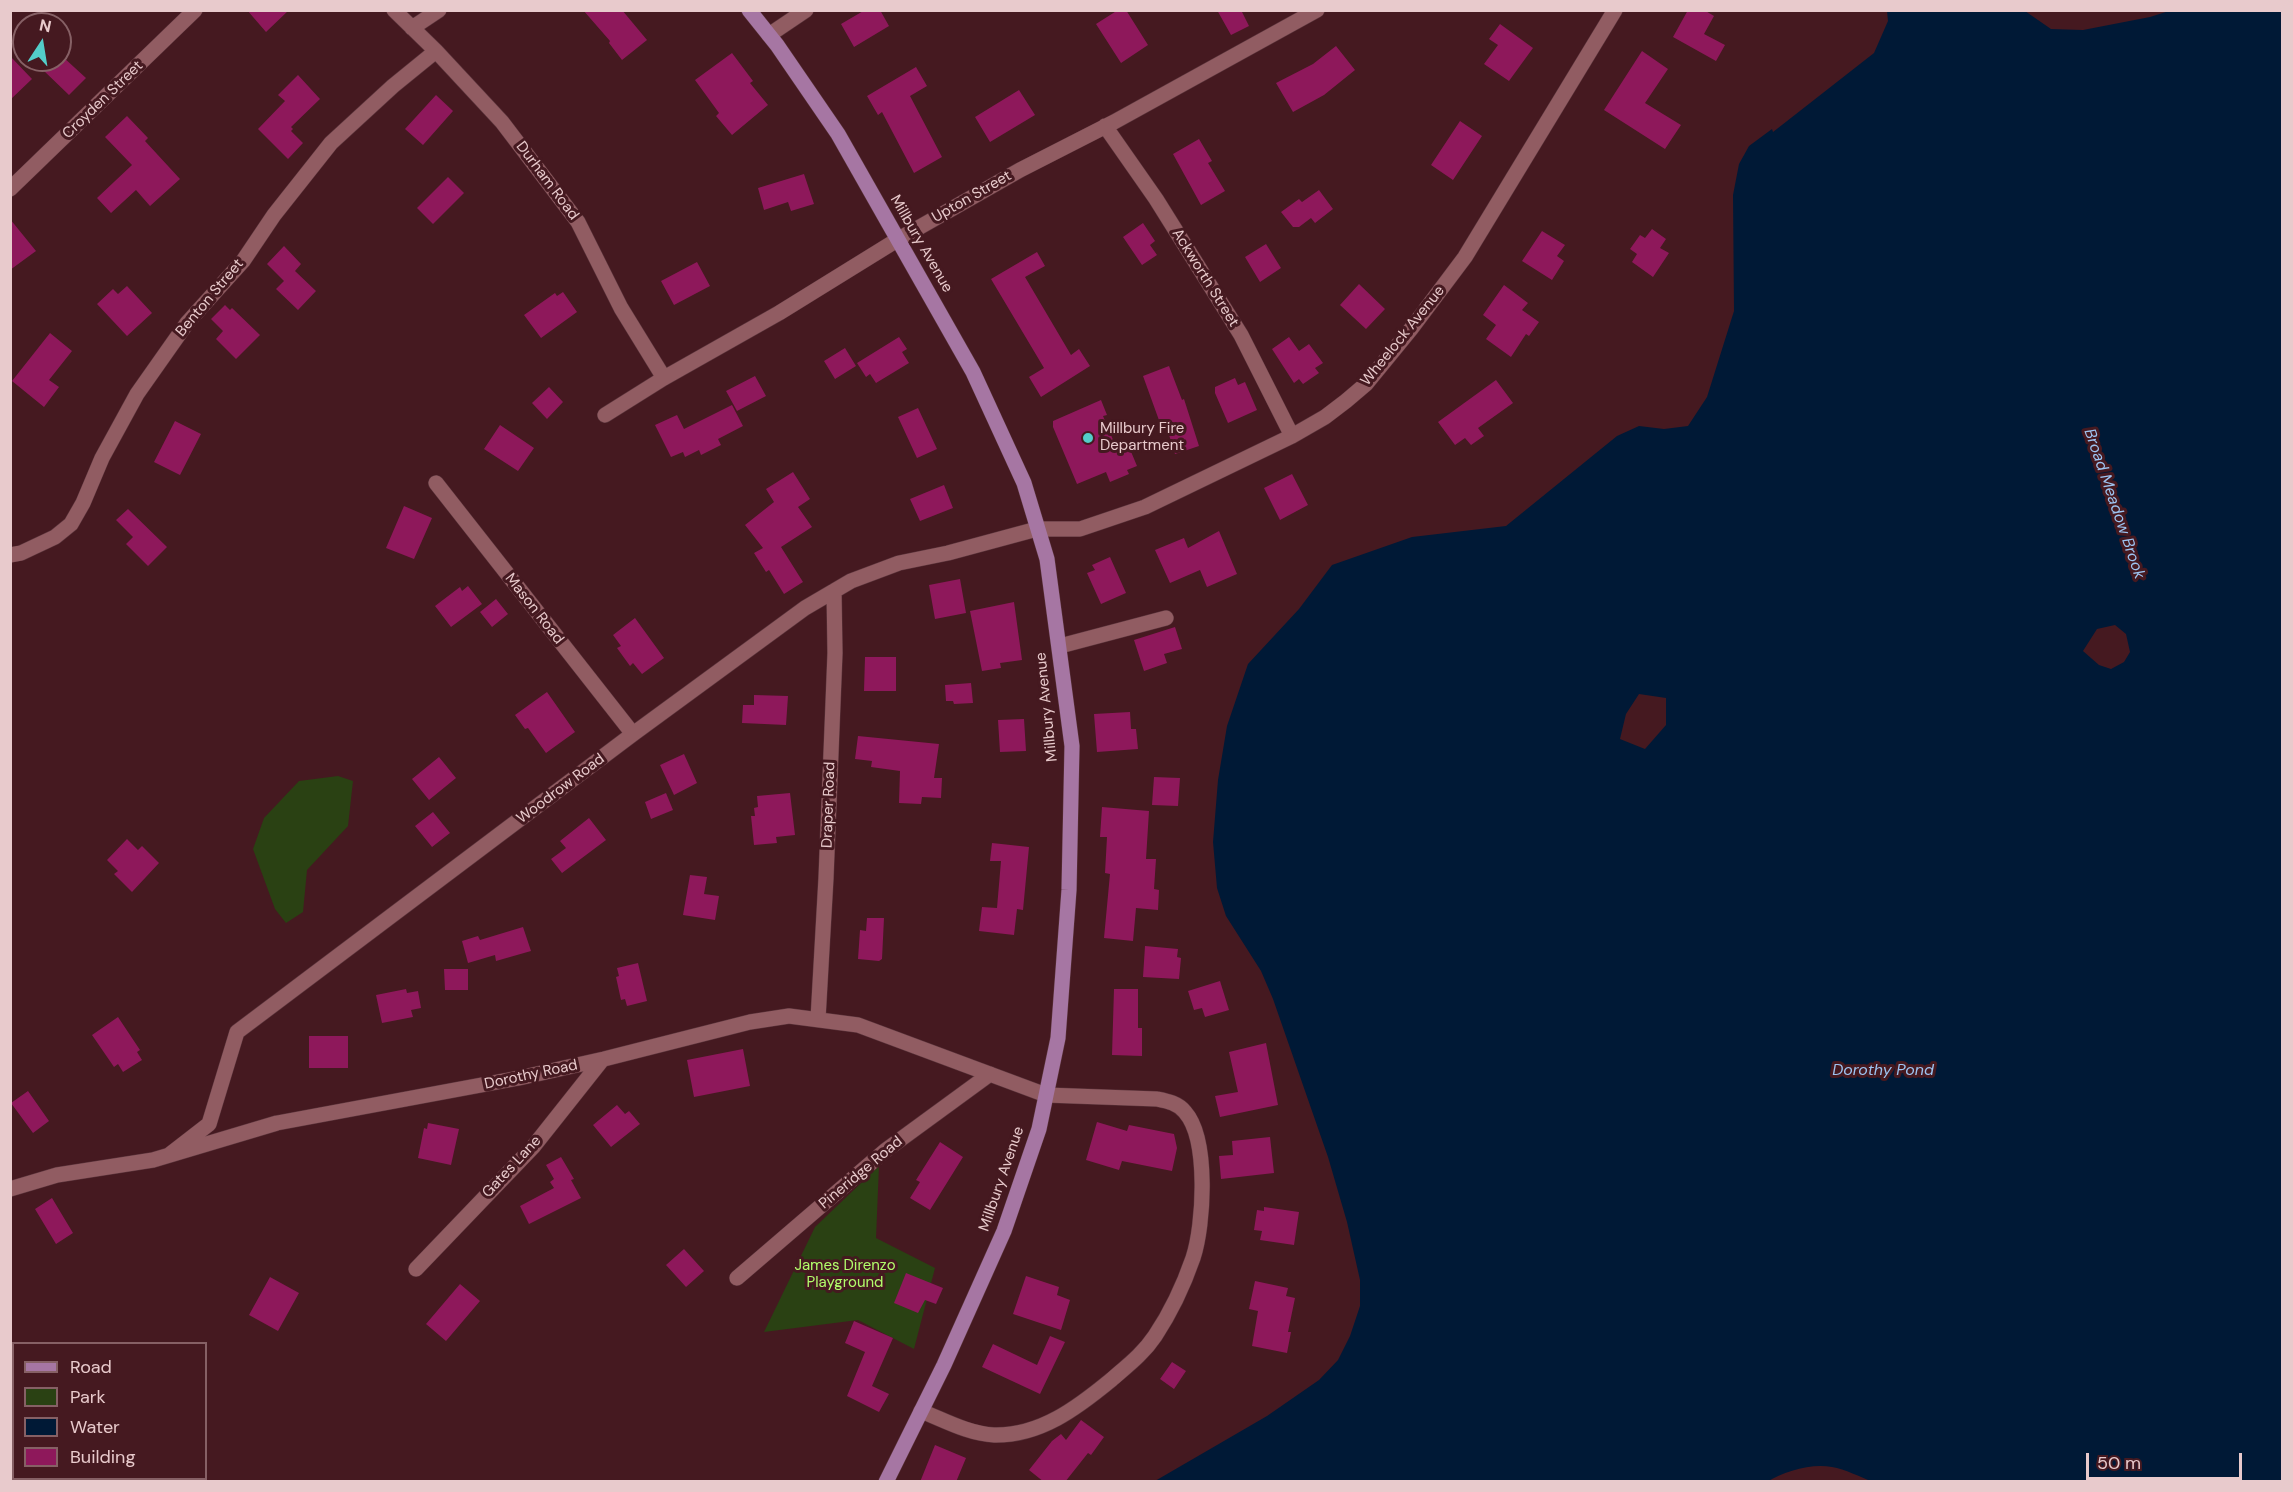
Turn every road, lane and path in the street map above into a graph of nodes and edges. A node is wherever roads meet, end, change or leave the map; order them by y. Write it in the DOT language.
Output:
graph roads {
  1 [pos="195,10"];
  2 [pos="394,10"];
  3 [pos="439,10"];
  4 [pos="749,10"];
  5 [pos="806,10"];
  6 [pos="1317,10"];
  7 [pos="1615,10"];
  8 [pos="412,28"];
  9 [pos="769,35"];
  10 [pos="436,51"];
  11 [pos="1106,126"];
  12 [pos="10,189"];
  13 [pos="897,240"];
  14 [pos="664,378"];
  15 [pos="605,415"];
  16 [pos="1292,436"];
  17 [pos="436,483"];
  18 [pos="1037,529"];
  19 [pos="10,555"];
  20 [pos="834,591"];
  21 [pos="1166,618"];
  22 [pos="1060,646"];
  23 [pos="633,734"];
  24 [pos="818,1019"];
  25 [pos="602,1060"];
  26 [pos="990,1074"];
  27 [pos="1046,1095"];
  28 [pos="169,1155"];
  29 [pos="10,1189"];
  30 [pos="416,1269"];
  31 [pos="737,1278"];
  32 [pos="921,1411"];
  33 [pos="886,1482"];
  1 -- 12 [label="street, Croyden Street"];
  2 -- 8 [label="street, Durham Road"];
  3 -- 8 [label="street"];
  4 -- 9 [label="main road, Millbury Avenue"];
  5 -- 9 [label="street"];
  6 -- 11 [label="street, Upton Street"];
  7 -- 16 [label="street, Wheelock Avenue"];
  8 -- 10 [label="street, Durham Road"];
  9 -- 13 [label="main road, Millbury Avenue"];
  10 -- 14 [label="street, Durham Road"];
  10 -- 19 [label="street, Benton Street"];
  11 -- 13 [label="street, Upton Street"];
  11 -- 16 [label="street, Ackworth Street"];
  13 -- 14 [label="street, Upton Street"];
  13 -- 18 [label="main road, Millbury Avenue"];
  14 -- 15 [label="street, Upton Street"];
  16 -- 18 [label="street, Wheelock Avenue"];
  17 -- 23 [label="street, Mason Road"];
  18 -- 20 [label="street, Woodrow Road"];
  18 -- 22 [label="main road, Millbury Avenue"];
  20 -- 23 [label="street, Woodrow Road"];
  20 -- 24 [label="street, Draper Road"];
  21 -- 22 [label="street"];
  22 -- 27 [label="main road, Millbury Avenue"];
  23 -- 28 [label="street, Woodrow Road"];
  24 -- 25 [label="street, Dorothy Road"];
  24 -- 26 [label="street, Dorothy Road"];
  25 -- 28 [label="street, Dorothy Road"];
  25 -- 30 [label="street, Gates Lane"];
  26 -- 27 [label="street, Dorothy Road"];
  26 -- 31 [label="street, Pineridge Road"];
  27 -- 32 [label="main road, Millbury Avenue"];
  27 -- 32 [label="street, Dorothy Road"];
  28 -- 29 [label="street, Dorothy Road"];
  32 -- 33 [label="main road, Millbury Avenue"];
}
